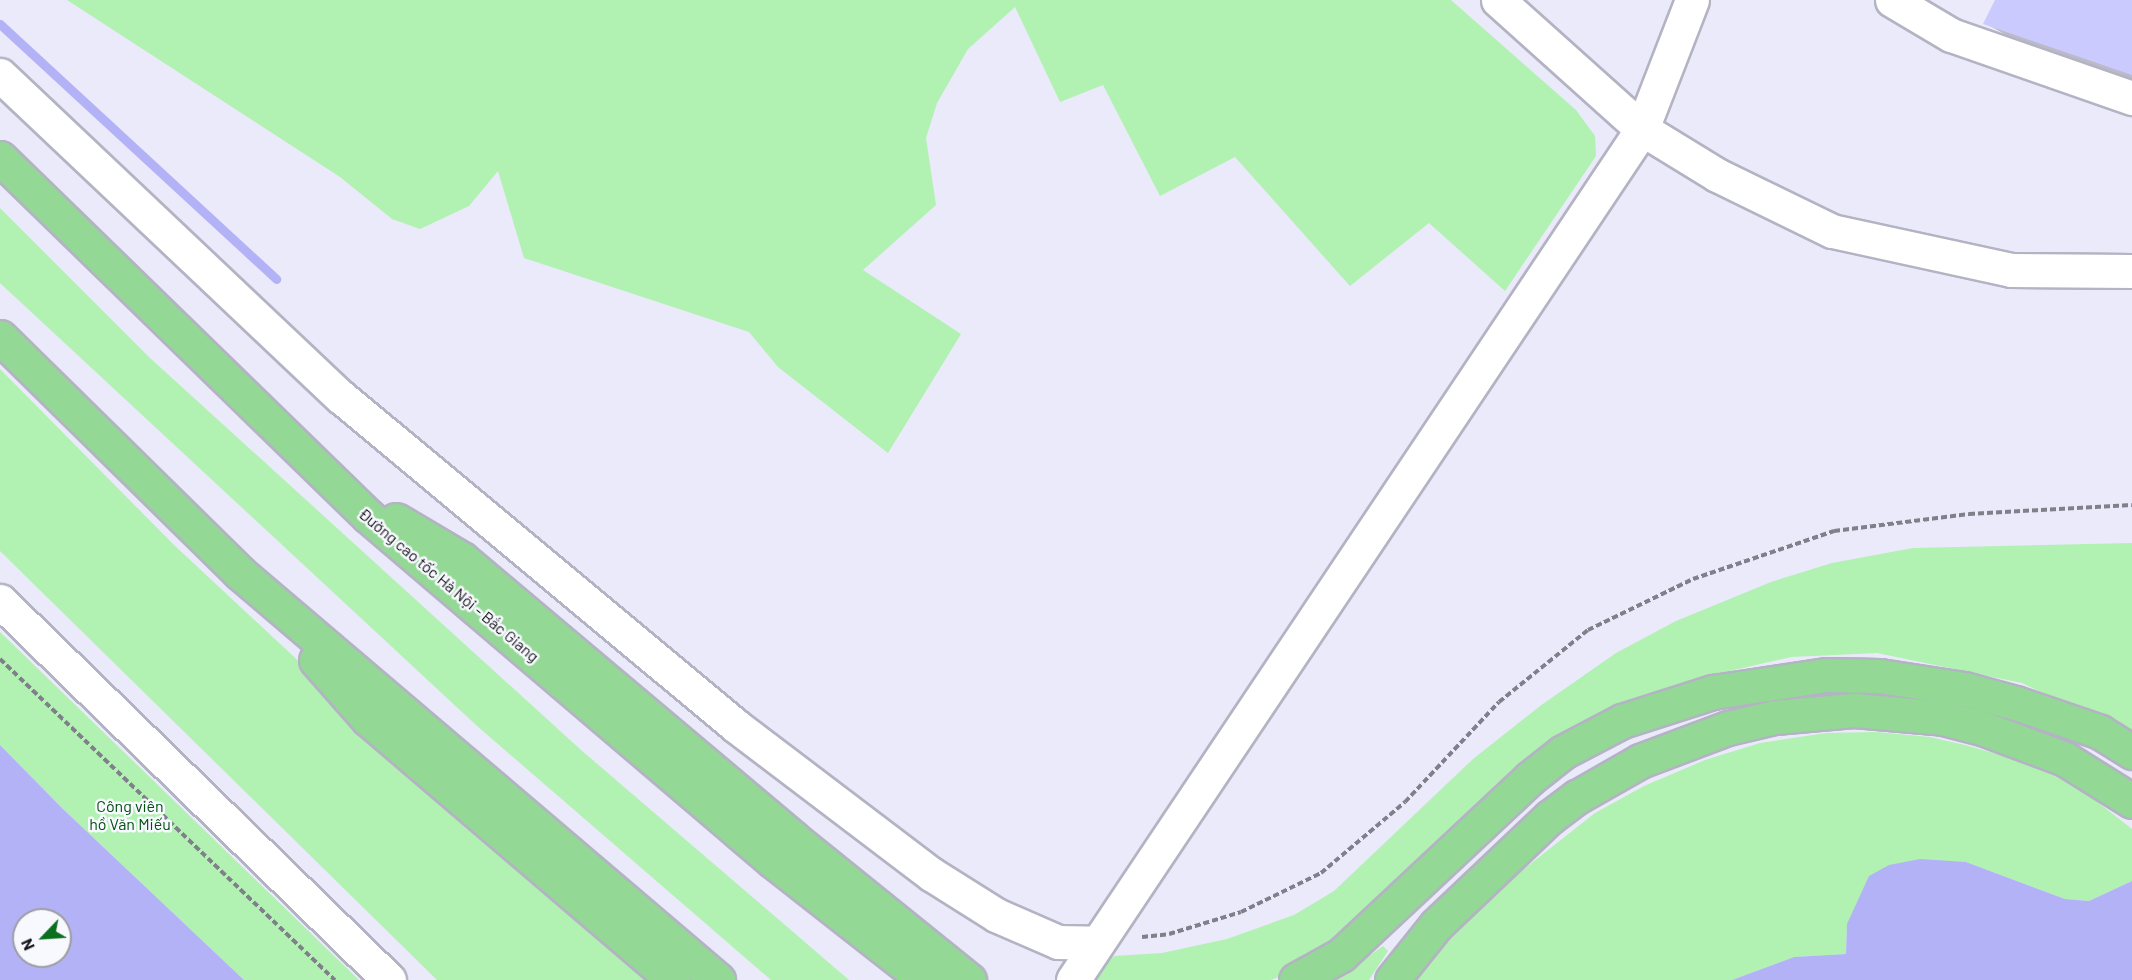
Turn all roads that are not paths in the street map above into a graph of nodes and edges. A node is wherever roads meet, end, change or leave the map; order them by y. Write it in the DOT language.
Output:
graph roads {
  1 [pos="1498,0"];
  2 [pos="1692,0"];
  3 [pos="1892,0"];
  4 [pos="0,75"];
  5 [pos="2132,98"];
  6 [pos="1642,129"];
  7 [pos="0,158"];
  8 [pos="2132,271"];
  9 [pos="0,337"];
  10 [pos="332,483"];
  11 [pos="240,573"];
  12 [pos="0,601"];
  13 [pos="2132,752"];
  14 [pos="2132,801"];
  15 [pos="1096,942"];
  16 [pos="389,980"];
  17 [pos="674,980"];
  18 [pos="718,980"];
  19 [pos="925,980"];
  20 [pos="969,980"];
  21 [pos="1073,980"];
  22 [pos="1296,980"];
  23 [pos="1392,980"];
  1 -- 6 [label="street"];
  2 -- 6 [label="street"];
  3 -- 5 [label="street"];
  4 -- 15 [label="street"];
  6 -- 8 [label="street"];
  6 -- 15 [label="street"];
  7 -- 10 [label="highway, Đường cao tốc Hà Nội - Bắc Giang"];
  9 -- 11 [label="highway"];
  10 -- 19 [label="highway, Đường cao tốc Hà Nội - Bắc Giang"];
  10 -- 20 [label="highway"];
  11 -- 17 [label="highway"];
  11 -- 18 [label="highway"];
  12 -- 16 [label="street"];
  13 -- 22 [label="highway"];
  14 -- 23 [label="highway"];
  15 -- 21 [label="street"];
}
